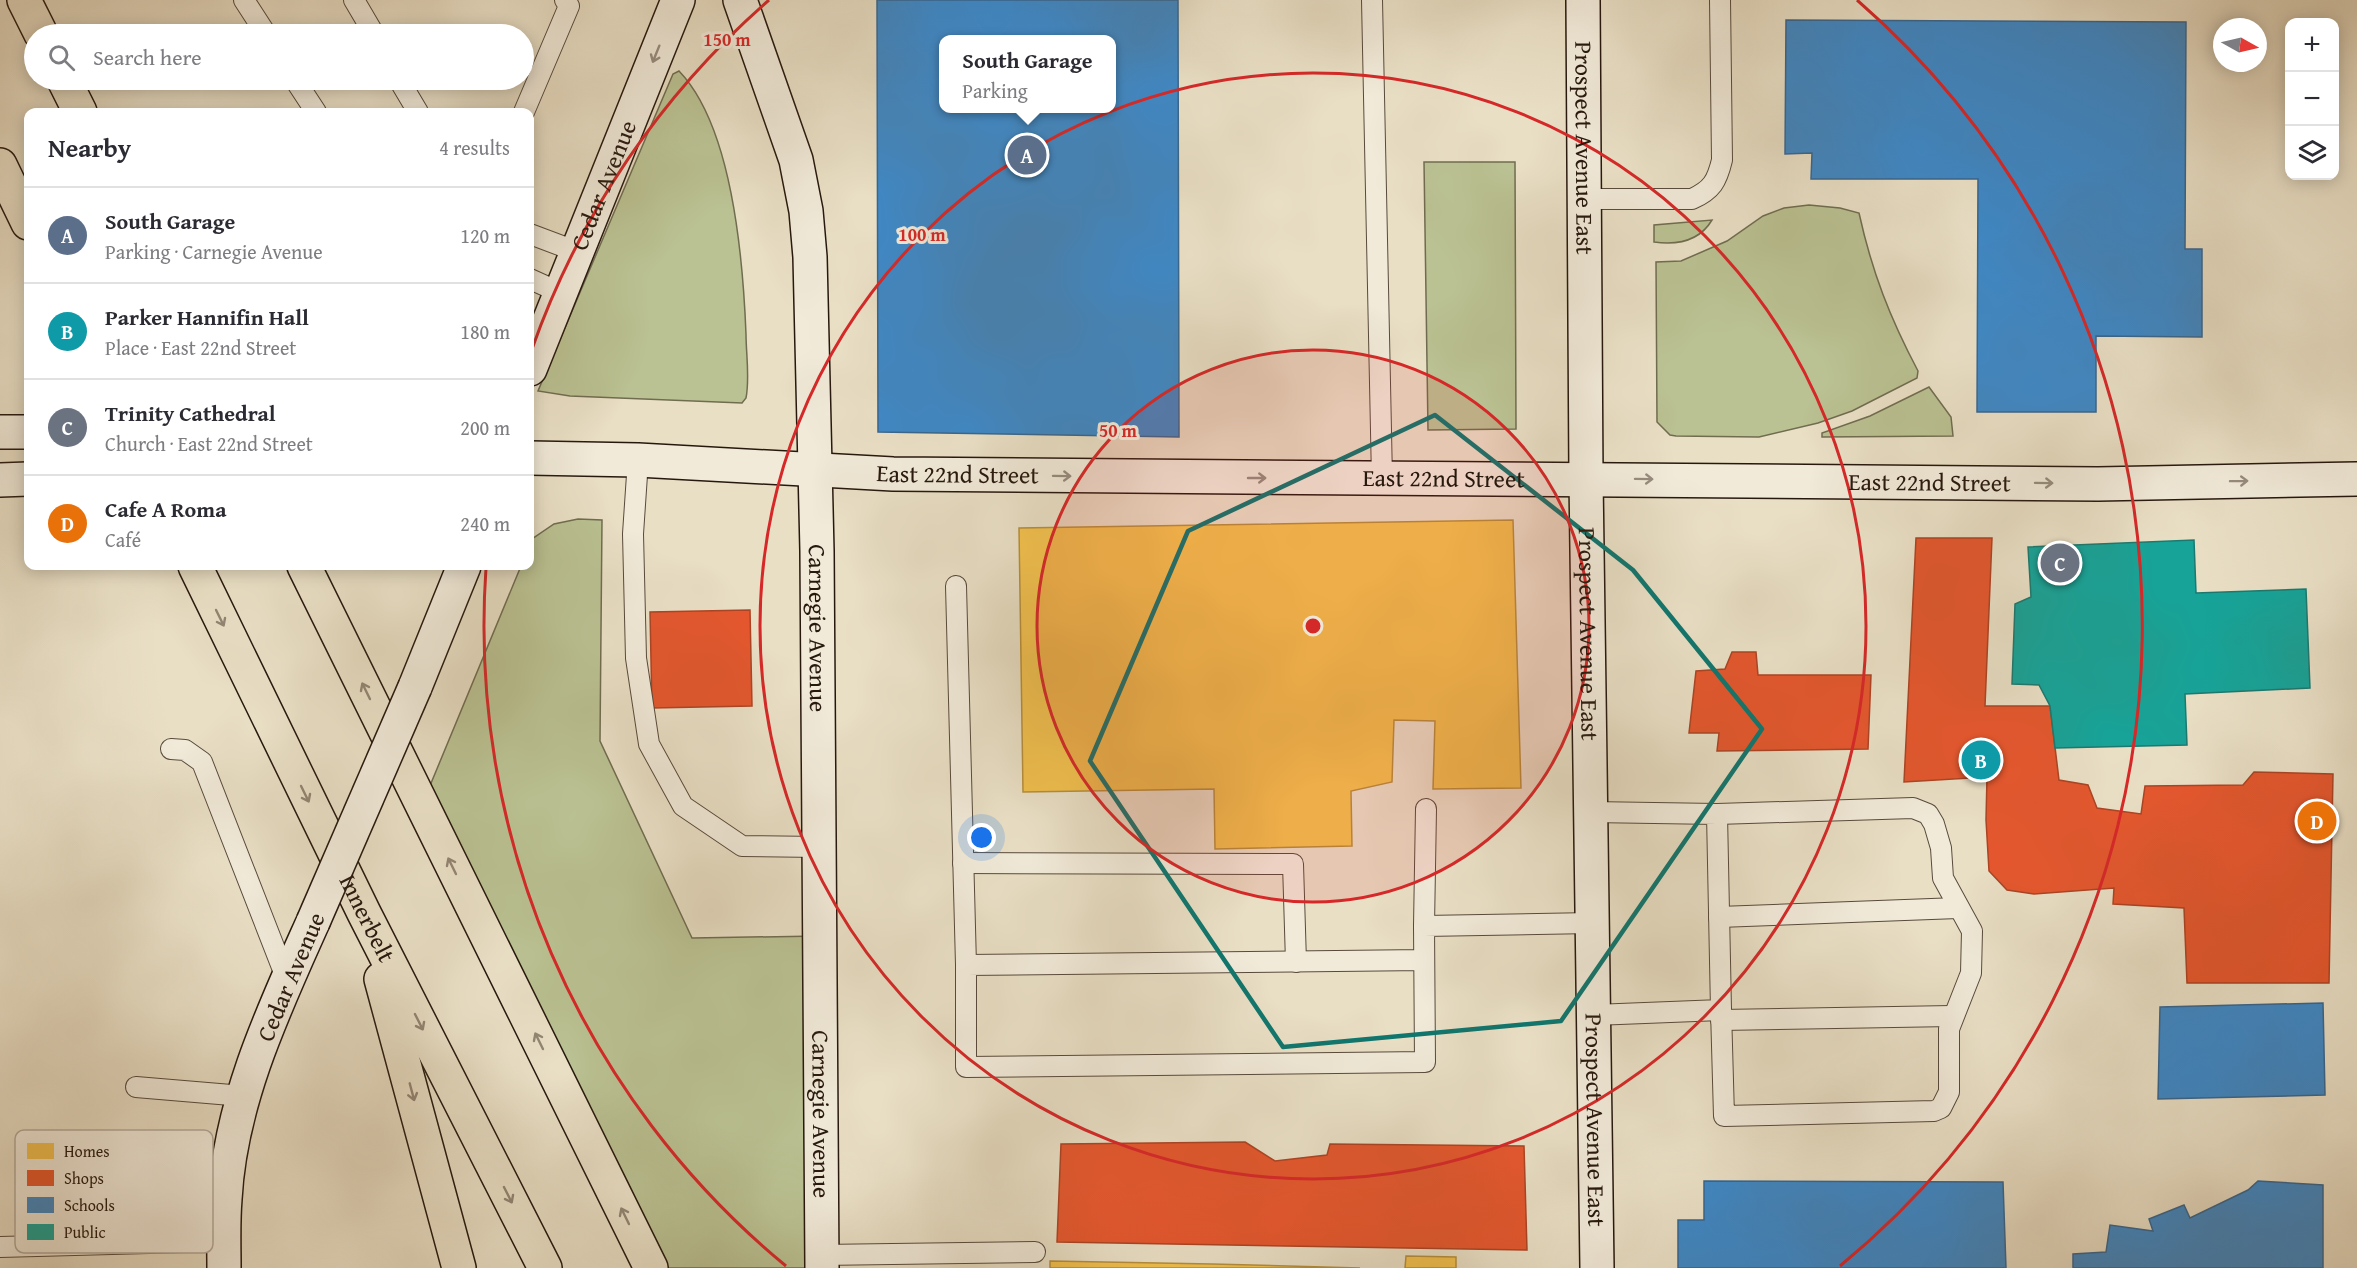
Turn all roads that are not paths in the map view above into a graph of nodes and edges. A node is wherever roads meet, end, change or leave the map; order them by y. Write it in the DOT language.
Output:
graph roads {
  1 [pos="24,0"];
  2 [pos="244,0"];
  3 [pos="354,0"];
  4 [pos="565,0"];
  5 [pos="678,0"];
  6 [pos="740,0"];
  7 [pos="1372,0"];
  8 [pos="1583,0"];
  9 [pos="1720,0"];
  10 [pos="36,24"];
  11 [pos="260,24"];
  12 [pos="368,24"];
  13 [pos="534,88"];
  14 [pos="69,90"];
  15 [pos="301,90"];
  16 [pos="405,90"];
  17 [pos="533,90"];
  18 [pos="78,108"];
  19 [pos="313,108"];
  20 [pos="416,108"];
  21 [pos="526,108"];
  22 [pos="0,165"];
  23 [pos="1584,199"];
  24 [pos="24,215"];
  25 [pos="534,236"];
  26 [pos="578,252"];
  27 [pos="534,281"];
  28 [pos="561,293"];
  29 [pos="534,359"];
  30 [pos="0,432"];
  31 [pos="24,432"];
  32 [pos="534,458"];
  33 [pos="638,460"];
  34 [pos="815,471"];
  35 [pos="1586,478"];
  36 [pos="24,479"];
  37 [pos="1382,479"];
  38 [pos="2357,479"];
  39 [pos="0,480"];
  40 [pos="197,570"];
  41 [pos="306,570"];
  42 [pos="462,570"];
  43 [pos="956,586"];
  44 [pos="171,749"];
  45 [pos="1426,809"];
  46 [pos="1591,812"];
  47 [pos="1718,814"];
  48 [pos="819,847"];
  49 [pos="963,863"];
  50 [pos="1958,908"];
  51 [pos="364,913"];
  52 [pos="1719,917"];
  53 [pos="1592,924"];
  54 [pos="1424,926"];
  55 [pos="1424,960"];
  56 [pos="1296,962"];
  57 [pos="966,965"];
  58 [pos="287,980"];
  59 [pos="1721,1015"];
  60 [pos="1594,1016"];
  61 [pos="1952,1016"];
  62 [pos="135,1087"];
  63 [pos="243,1096"];
  64 [pos="0,1247"];
  65 [pos="15,1248"];
  66 [pos="1035,1252"];
  67 [pos="168,1253"];
  68 [pos="224,1255"];
  69 [pos="821,1261"];
  70 [pos="459,1268"];
  71 [pos="545,1268"];
  72 [pos="651,1268"];
  73 [pos="1598,1268"];
  1 -- 10 [label="highway"];
  2 -- 11 [label="lane"];
  3 -- 12 [label="lane"];
  4 -- 13 [label="lane"];
  5 -- 26 [label="street, Cedar Avenue, one-way"];
  6 -- 34 [label="street, Carnegie Avenue"];
  7 -- 37 [label="lane"];
  8 -- 23 [label="street, Prospect Avenue East"];
  9 -- 23 [label="lane"];
  14 -- 18 [label="highway"];
  15 -- 19 [label="lane"];
  16 -- 20 [label="lane"];
  17 -- 21 [label="lane"];
  22 -- 24 [label="highway"];
  23 -- 35 [label="street, Prospect Avenue East"];
  25 -- 26 [label="lane"];
  26 -- 28 [label="street, Cedar Avenue"];
  27 -- 28 [label="lane"];
  28 -- 29 [label="street, Cedar Avenue"];
  30 -- 31 [label="street"];
  32 -- 33 [label="street, East 22nd Street"];
  33 -- 34 [label="street, East 22nd Street"];
  33 -- 48 [label="lane"];
  34 -- 37 [label="street, East 22nd Street, one-way"];
  34 -- 48 [label="street, Carnegie Avenue"];
  35 -- 37 [label="street, East 22nd Street"];
  35 -- 38 [label="street, East 22nd Street, one-way"];
  35 -- 46 [label="street, Prospect Avenue East"];
  36 -- 39 [label="street"];
  40 -- 51 [label="highway, Innerbelt, one-way"];
  72 -- 41 [label="highway, one-way"];
  42 -- 58 [label="street, Cedar Avenue, bridge"];
  43 -- 49 [label="lane"];
  44 -- 58 [label="lane"];
  45 -- 54 [label="lane"];
  46 -- 47 [label="lane"];
  46 -- 53 [label="street, Prospect Avenue East"];
  47 -- 50 [label="lane"];
  47 -- 52 [label="lane"];
  48 -- 69 [label="street, Carnegie Avenue"];
  49 -- 56 [label="lane"];
  49 -- 57 [label="lane"];
  50 -- 52 [label="lane"];
  50 -- 61 [label="lane"];
  51 -- 70 [label="highway, one-way"];
  51 -- 71 [label="highway, Innerbelt, one-way"];
  52 -- 59 [label="lane"];
  53 -- 54 [label="lane"];
  53 -- 60 [label="street, Prospect Avenue East"];
  54 -- 55 [label="lane"];
  55 -- 56 [label="lane"];
  55 -- 57 [label="lane"];
  56 -- 57 [label="lane"];
  58 -- 63 [label="street, Cedar Avenue"];
  59 -- 60 [label="lane"];
  59 -- 61 [label="lane"];
  59 -- 61 [label="lane"];
  60 -- 73 [label="street, Prospect Avenue East"];
  62 -- 63 [label="lane"];
  63 -- 68 [label="street, Cedar Avenue"];
  64 -- 65 [label="lane"];
  66 -- 69 [label="lane"];
  67 -- 68 [label="lane"];
}
